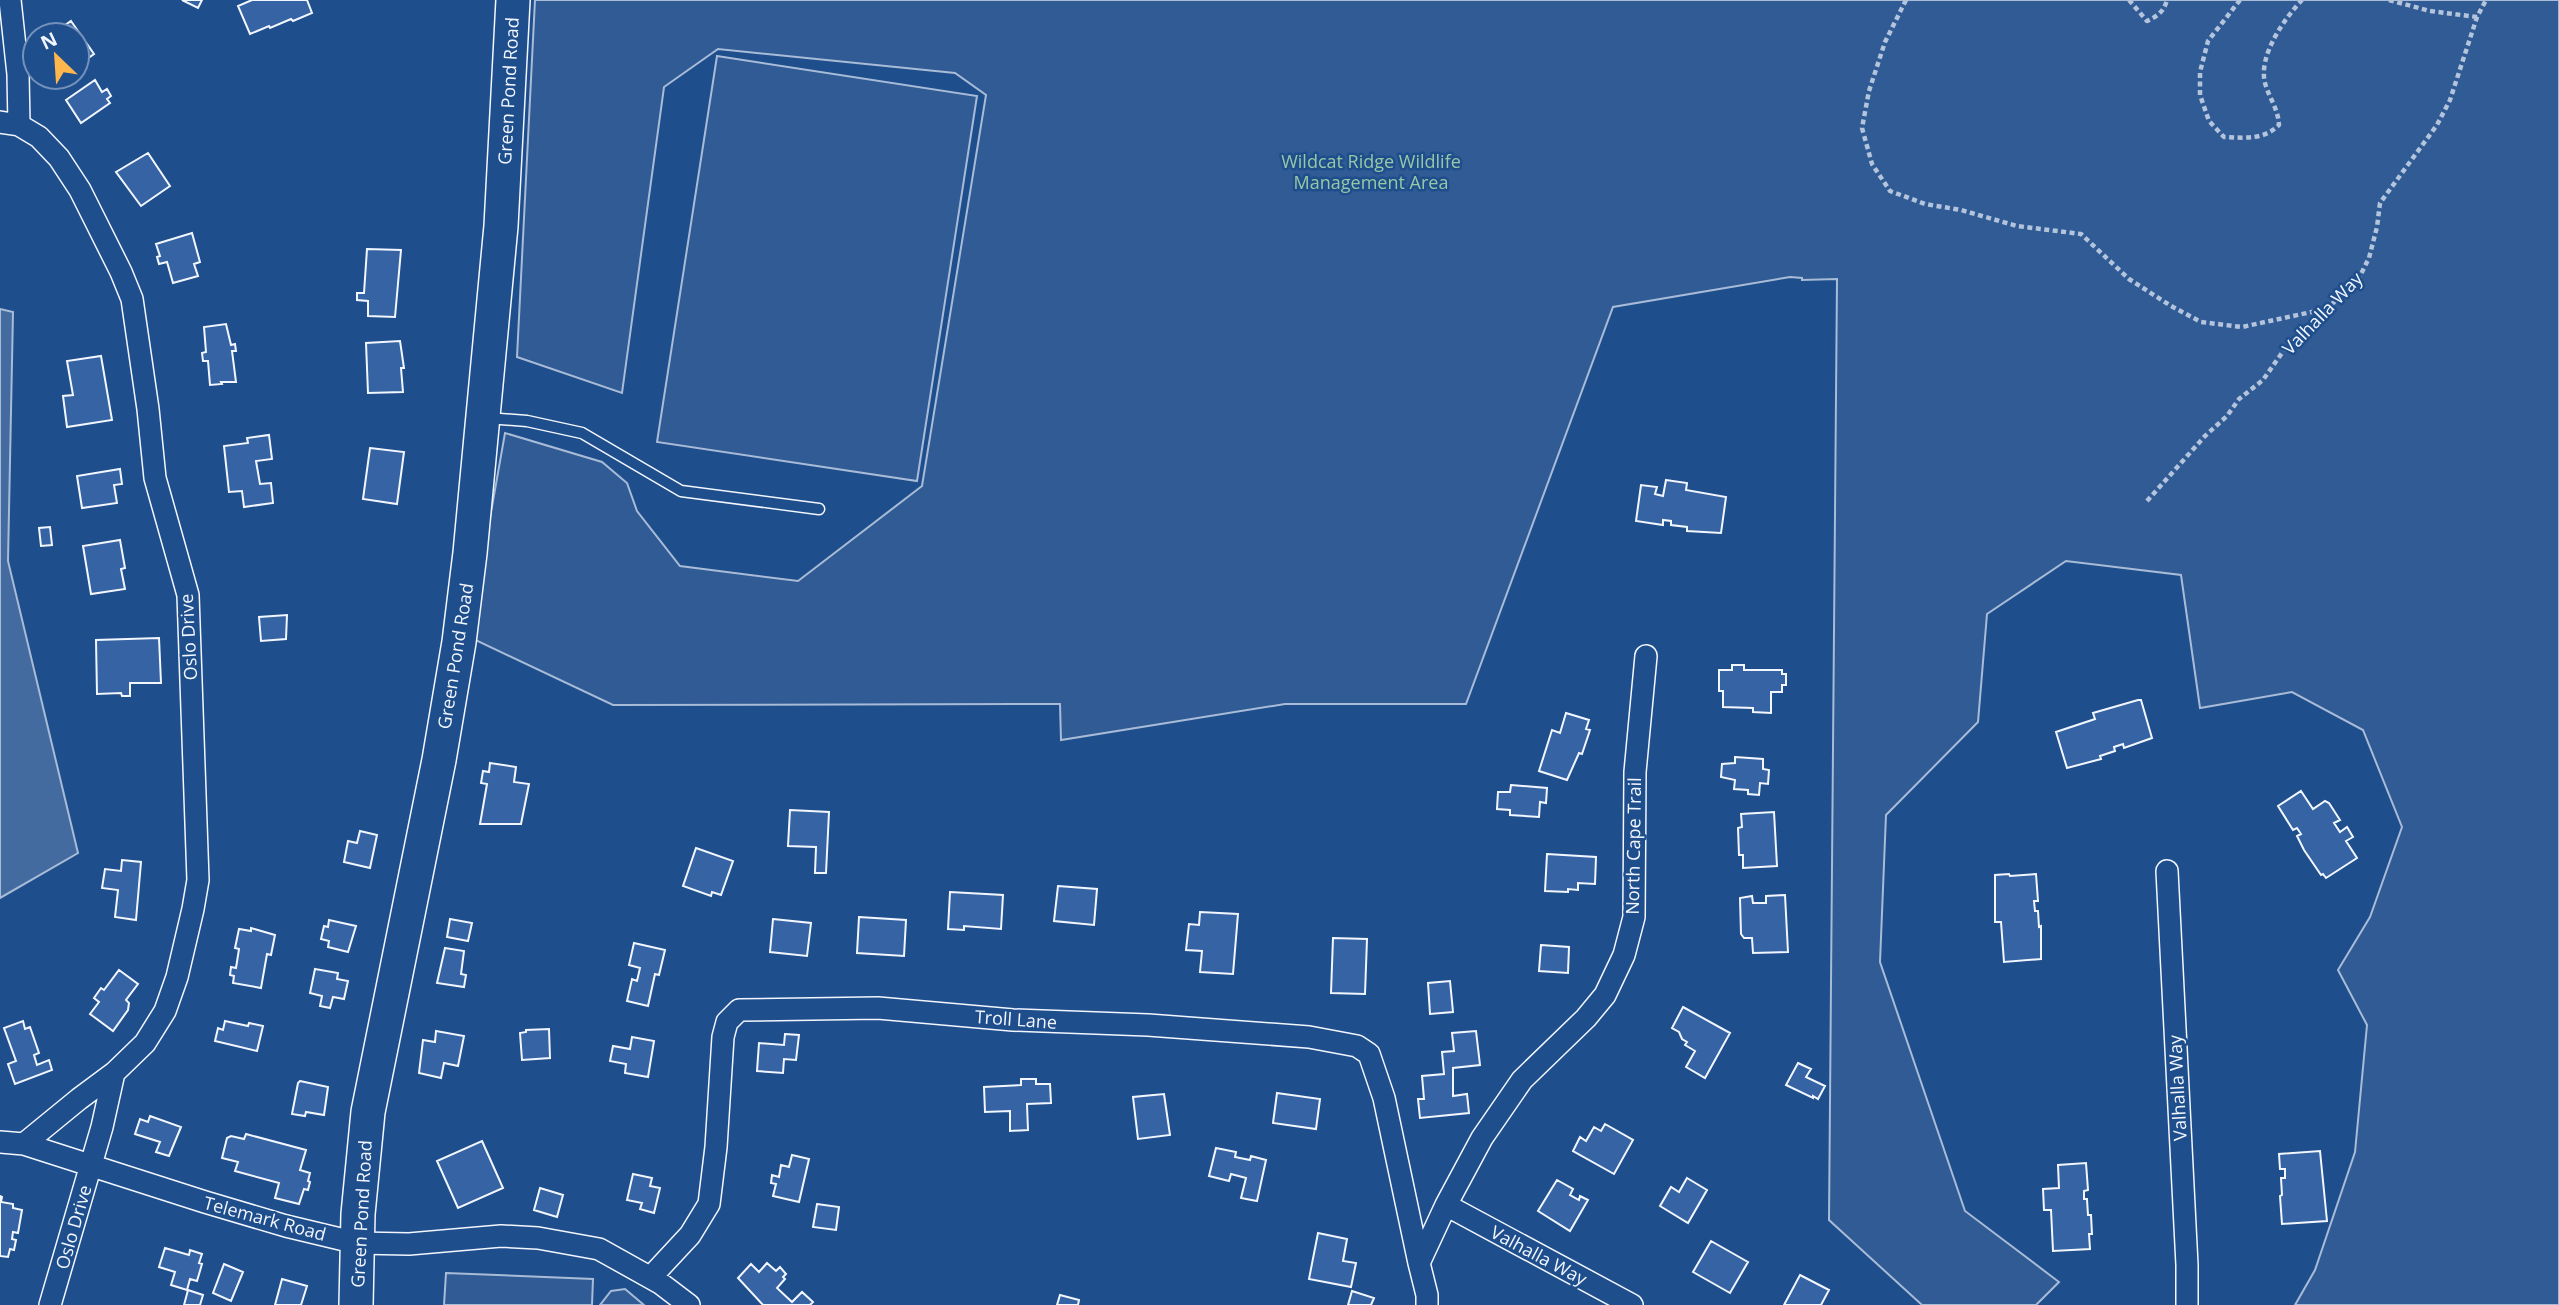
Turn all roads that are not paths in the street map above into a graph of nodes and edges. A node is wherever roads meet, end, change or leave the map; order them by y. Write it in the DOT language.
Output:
graph roads {
  1 [pos="9,0"];
  2 [pos="513,0"];
  3 [pos="9,124"];
  4 [pos="484,417"];
  5 [pos="819,509"];
  6 [pos="1646,656"];
  7 [pos="2167,871"];
  8 [pos="114,1073"];
  9 [pos="0,1142"];
  10 [pos="24,1144"];
  11 [pos="90,1166"];
  12 [pos="1446,1205"];
  13 [pos="357,1243"];
  14 [pos="1419,1263"];
  15 [pos="651,1277"];
  16 [pos="52,1296"];
  17 [pos="356,1305"];
  18 [pos="689,1305"];
  19 [pos="1427,1305"];
  20 [pos="1632,1305"];
  21 [pos="2187,1305"];
  1 -- 3 [label="street"];
  2 -- 4 [label="main road, Green Pond Road"];
  3 -- 8 [label="street, Oslo Drive"];
  4 -- 5 [label="lane"];
  4 -- 13 [label="main road, Green Pond Road"];
  6 -- 12 [label="street, North Cape Trail"];
  7 -- 21 [label="street, Valhalla Way"];
  8 -- 10 [label="street, Oslo Drive"];
  8 -- 11 [label="street, Oslo Drive"];
  9 -- 10 [label="street, Telemark Road"];
  10 -- 11 [label="street, Telemark Road"];
  11 -- 13 [label="street, Telemark Road"];
  11 -- 16 [label="street, Oslo Drive"];
  12 -- 14 [label="street, North Cape Trail"];
  12 -- 20 [label="street, Valhalla Way"];
  13 -- 15 [label="street, Telemark Road"];
  13 -- 17 [label="main road, Green Pond Road"];
  14 -- 15 [label="street, Troll Lane"];
  14 -- 19 [label="street"];
  15 -- 18 [label="street, Telemark Road"];
}
